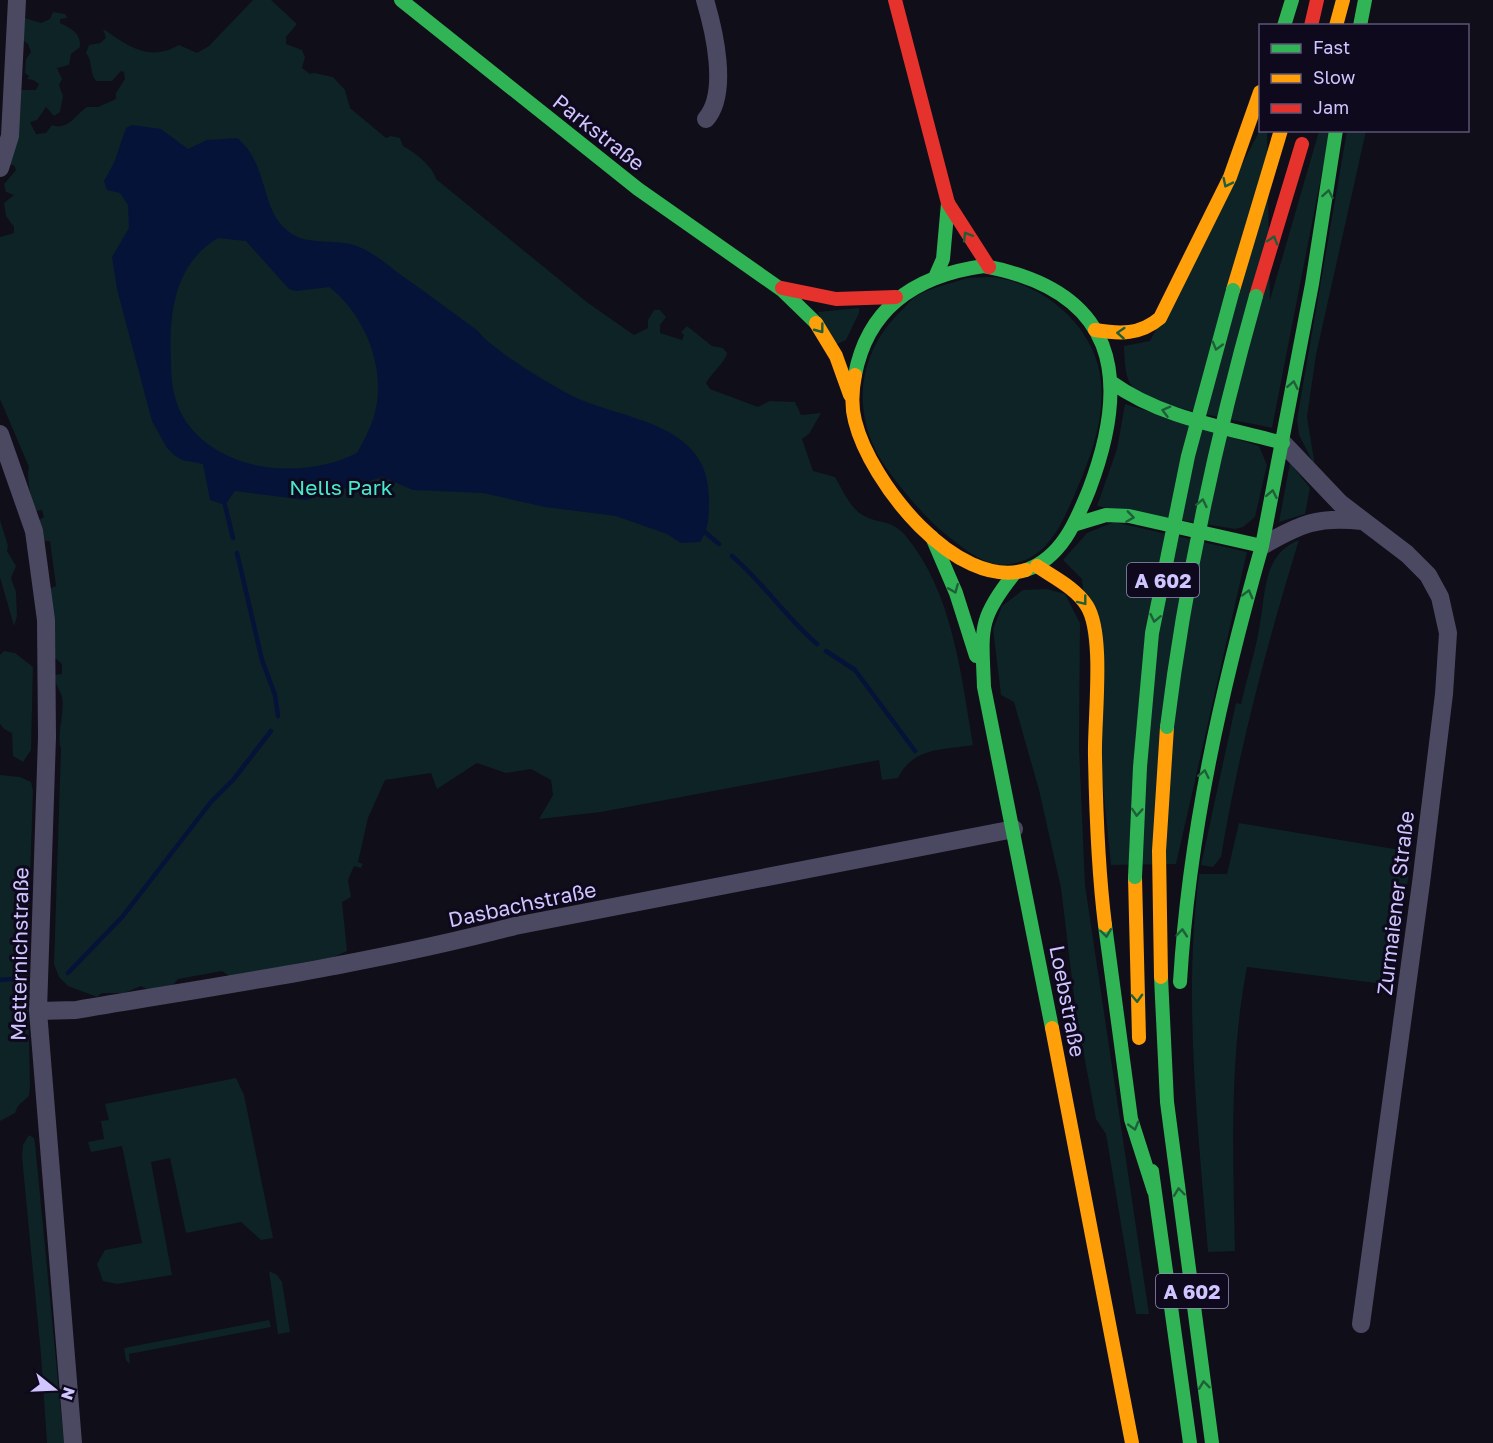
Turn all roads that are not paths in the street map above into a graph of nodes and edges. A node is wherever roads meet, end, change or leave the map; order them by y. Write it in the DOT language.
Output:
graph roads {
  1 [pos="17,0"];
  2 [pos="401,0"];
  3 [pos="705,0"];
  4 [pos="895,0"];
  5 [pos="1292,0"];
  6 [pos="1317,0"];
  7 [pos="1343,0"];
  8 [pos="1365,0"];
  9 [pos="1285,24"];
  10 [pos="1311,24"];
  11 [pos="1337,24"];
  12 [pos="1360,24"];
  13 [pos="1259,95"];
  14 [pos="706,119"];
  15 [pos="1280,132"];
  16 [pos="1336,132"];
  17 [pos="1304,137"];
  18 [pos="0,168"];
  19 [pos="948,203"];
  20 [pos="989,267"];
  21 [pos="936,275"];
  22 [pos="779,287"];
  23 [pos="896,297"];
  24 [pos="1095,330"];
  25 [pos="1112,382"];
  26 [pos="853,405"];
  27 [pos="0,435"];
  28 [pos="1283,443"];
  29 [pos="1362,522"];
  30 [pos="1073,525"];
  31 [pos="931,535"];
  32 [pos="1262,546"];
  33 [pos="1037,566"];
  34 [pos="1014,574"];
  35 [pos="984,687"];
  36 [pos="1014,829"];
  37 [pos="1179,1001"];
  38 [pos="38,1011"];
  39 [pos="1140,1052"];
  40 [pos="1180,1071"];
  41 [pos="1146,1115"];
  42 [pos="1172,1138"];
  43 [pos="1154,1191"];
  44 [pos="1361,1324"];
  45 [pos="73,1443"];
  46 [pos="1132,1443"];
  47 [pos="1190,1443"];
  48 [pos="1212,1443"];
  1 -- 18 [label="street"];
  2 -- 22 [label="main road, Parkstraße"];
  3 -- 14 [label="street"];
  4 -- 19 [label="main road"];
  5 -- 9 [label="main road"];
  6 -- 10 [label="main road"];
  7 -- 11 [label="main road"];
  8 -- 12 [label="main road"];
  13 -- 24 [label="main road, one-way"];
  15 -- 39 [label="main road, A 602, one-way, bridge"];
  28 -- 16 [label="main road, one-way"];
  42 -- 17 [label="main road, A 602, one-way, bridge"];
  20 -- 19 [label="main road, one-way"];
  19 -- 21 [label="main road"];
  20 -- 21 [label="main road"];
  20 -- 24 [label="main road"];
  21 -- 23 [label="main road"];
  22 -- 23 [label="main road, Parkstraße"];
  22 -- 26 [label="main road, Parkstraße, one-way"];
  23 -- 26 [label="main road"];
  24 -- 25 [label="main road"];
  28 -- 25 [label="main road, one-way"];
  25 -- 30 [label="main road"];
  26 -- 31 [label="main road"];
  27 -- 38 [label="street, Metternichstraße"];
  28 -- 29 [label="street, Zurmaiener Straße"];
  32 -- 28 [label="main road, one-way"];
  29 -- 32 [label="street, Zurmaiener Straße"];
  29 -- 44 [label="street, Zurmaiener Straße"];
  30 -- 32 [label="main road, one-way"];
  30 -- 33 [label="main road"];
  31 -- 34 [label="main road"];
  31 -- 35 [label="main road, one-way"];
  37 -- 32 [label="main road, one-way"];
  33 -- 34 [label="main road"];
  33 -- 43 [label="main road, one-way"];
  34 -- 35 [label="main road, Loebstraße"];
  35 -- 36 [label="main road, Loebstraße"];
  36 -- 38 [label="street, Dasbachstraße"];
  36 -- 46 [label="main road, Loebstraße"];
  38 -- 45 [label="street, Metternichstraße"];
  40 -- 42 [label="main road"];
  41 -- 43 [label="main road, A 602"];
  48 -- 42 [label="main road, A 602, one-way"];
  43 -- 47 [label="main road, A 602"];
}
